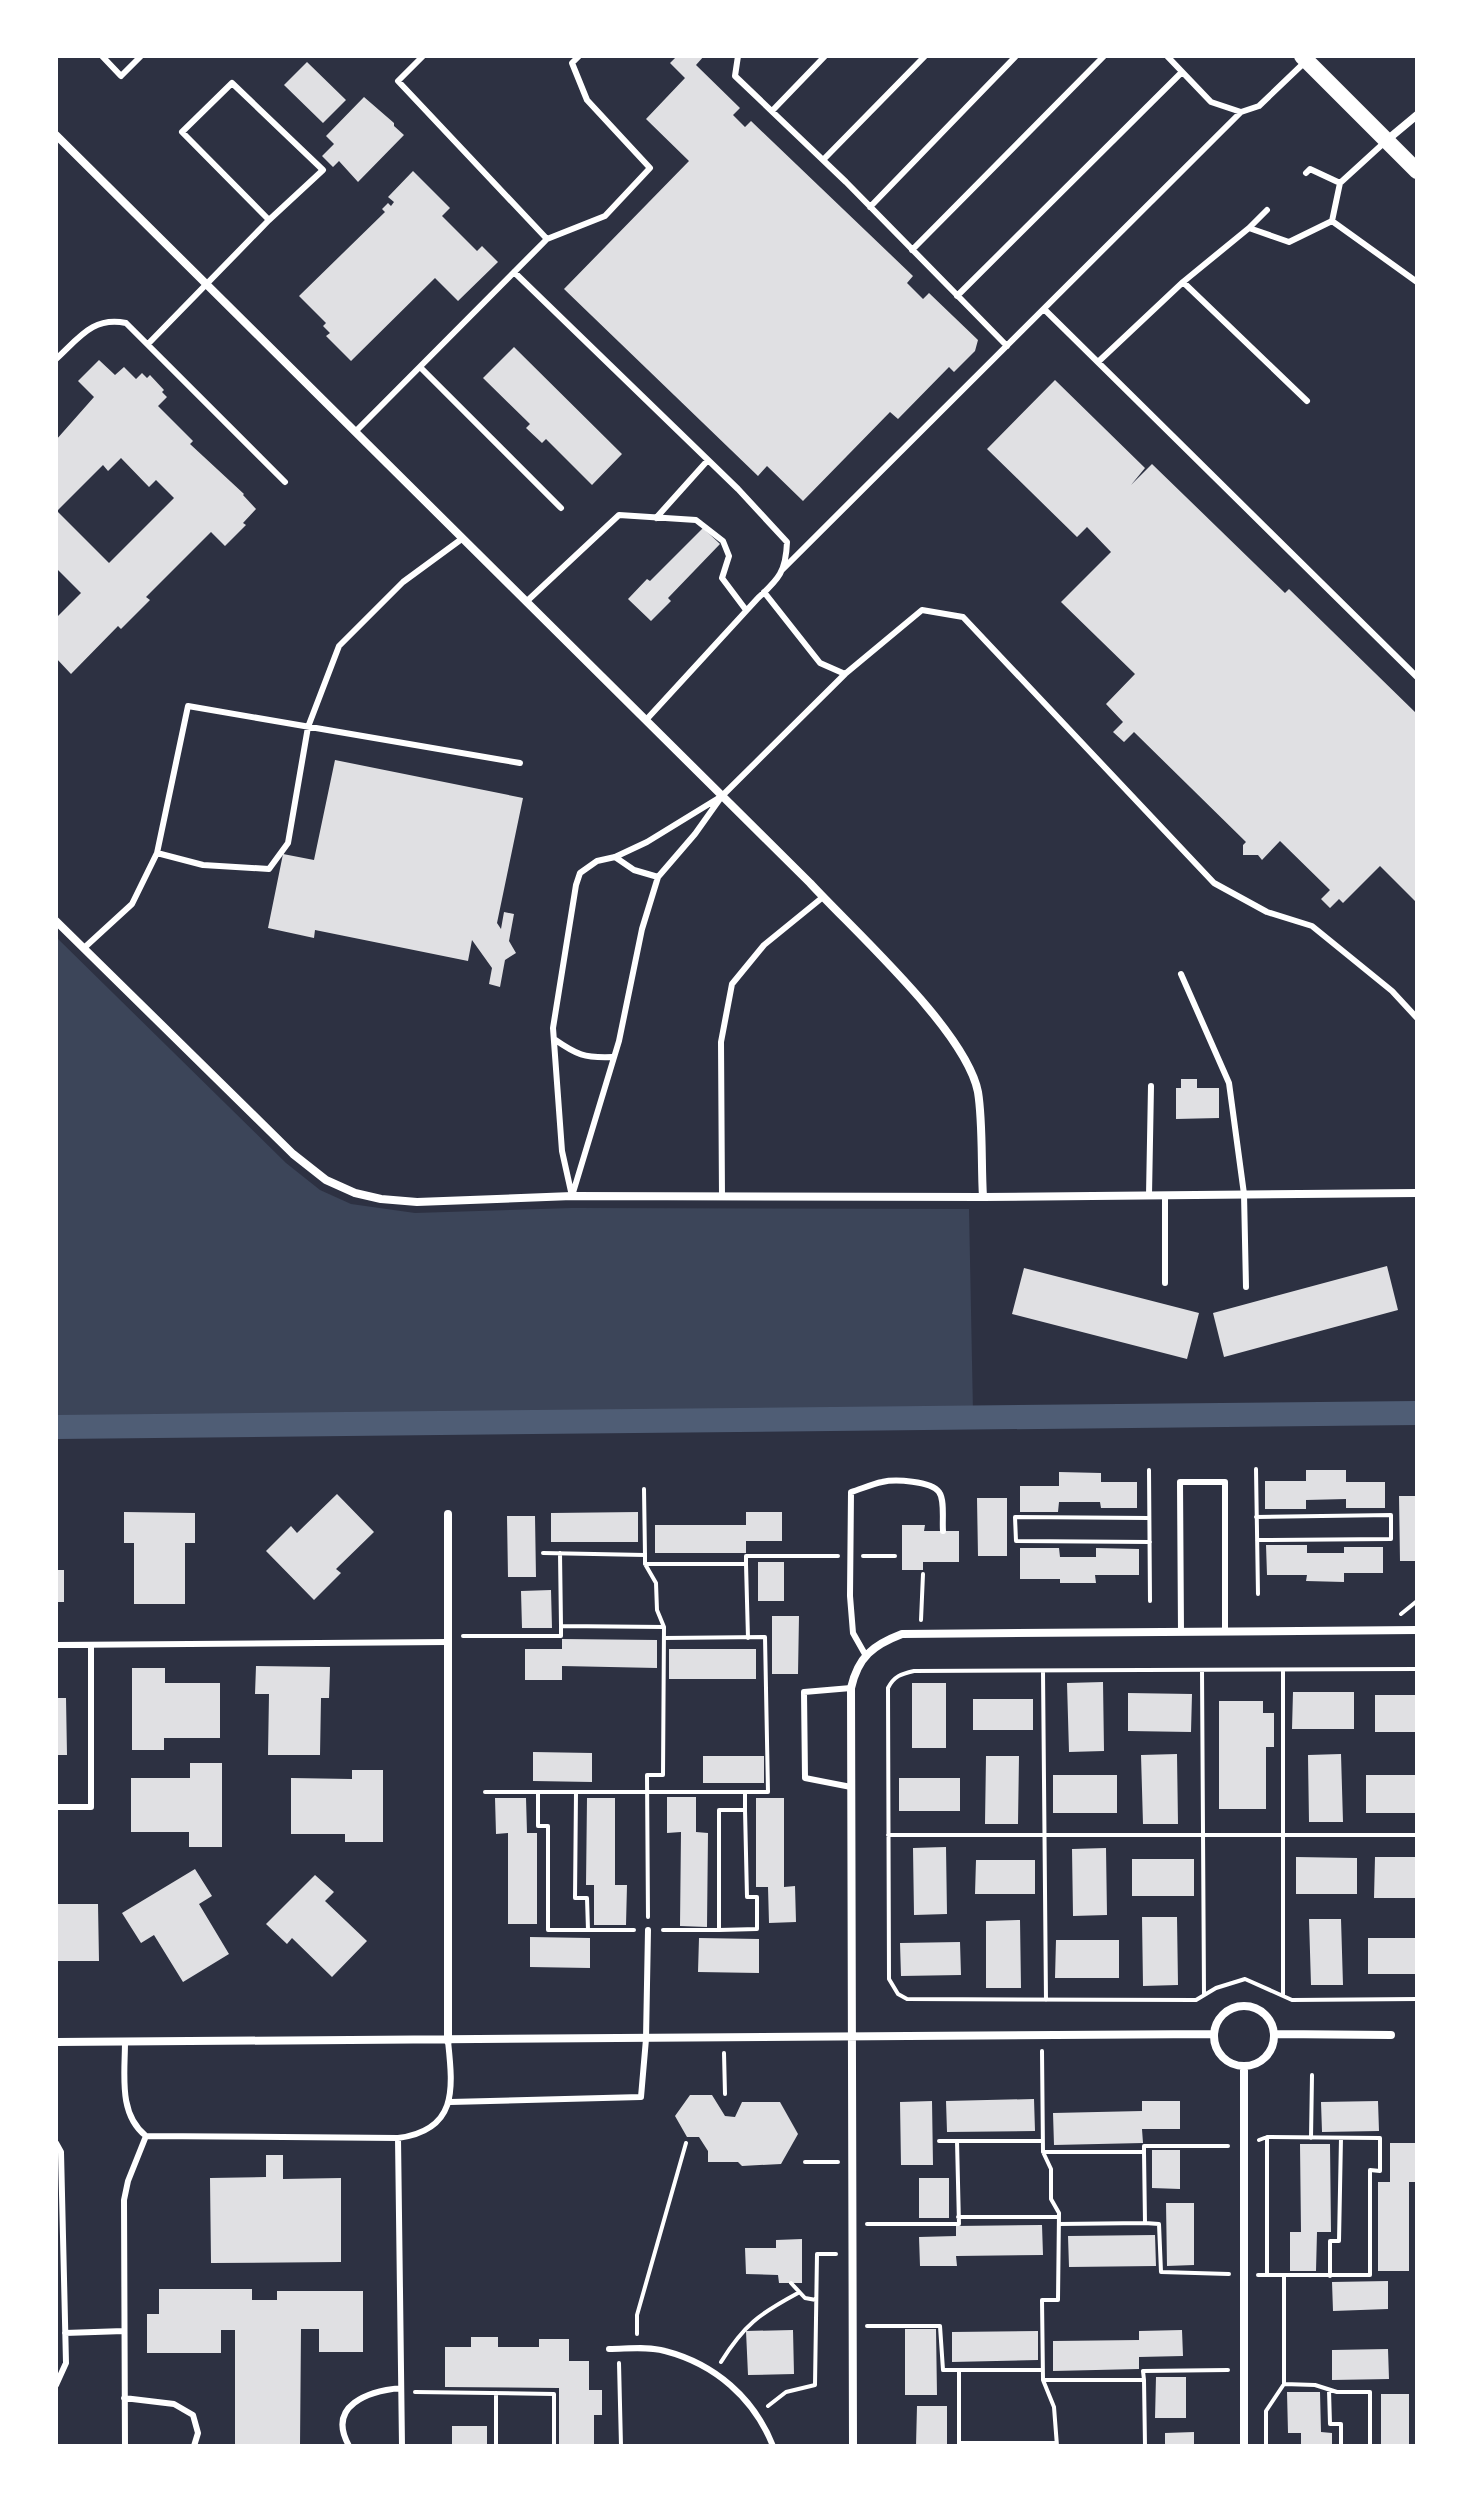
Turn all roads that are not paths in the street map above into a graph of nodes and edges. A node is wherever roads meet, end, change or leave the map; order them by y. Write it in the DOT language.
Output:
graph roads {
  1 [pos="102,56"];
  2 [pos="141,56"];
  3 [pos="423,56"];
  4 [pos="579,56"];
  5 [pos="738,56"];
  6 [pos="825,56"];
  7 [pos="925,56"];
  8 [pos="1016,56"];
  9 [pos="1104,56"];
  10 [pos="1167,56"];
  11 [pos="1304,58"];
  12 [pos="1182,72"];
  13 [pos="772,111"];
  14 [pos="1241,112"];
  15 [pos="1417,115"];
  16 [pos="56,135"];
  17 [pos="1386,141"];
  18 [pos="823,160"];
  19 [pos="1417,171"];
  20 [pos="1306,173"];
  21 [pos="1340,183"];
  22 [pos="870,207"];
  23 [pos="1267,210"];
  24 [pos="269,220"];
  25 [pos="1332,221"];
  26 [pos="1249,228"];
  27 [pos="547,239"];
  28 [pos="912,250"];
  29 [pos="514,272"];
  30 [pos="1183,282"];
  31 [pos="1417,282"];
  32 [pos="208,285"];
  33 [pos="957,296"];
  34 [pos="1044,309"];
  35 [pos="148,344"];
  36 [pos="1007,346"];
  37 [pos="56,359"];
  38 [pos="1098,362"];
  39 [pos="420,367"];
  40 [pos="1307,401"];
  41 [pos="355,432"];
  42 [pos="708,460"];
  43 [pos="285,482"];
  44 [pos="561,508"];
  45 [pos="656,518"];
  46 [pos="463,538"];
  47 [pos="782,570"];
  48 [pos="764,592"];
  49 [pos="526,602"];
  50 [pos="746,610"];
  51 [pos="845,674"];
  52 [pos="1417,677"];
  53 [pos="646,720"];
  54 [pos="308,727"];
  55 [pos="520,763"];
  56 [pos="722,796"];
  57 [pos="157,853"];
  58 [pos="615,857"];
  59 [pos="658,877"];
  60 [pos="823,897"];
  61 [pos="56,921"];
  62 [pos="84,948"];
  63 [pos="1181,974"];
  64 [pos="1417,1018"];
  65 [pos="554,1039"];
  66 [pos="612,1057"];
  67 [pos="1151,1086"];
  68 [pos="1417,1193"];
  69 [pos="1244,1194"];
  70 [pos="1149,1195"];
  71 [pos="1165,1195"];
  72 [pos="572,1196"];
  73 [pos="983,1197"];
  74 [pos="722,1198"];
  75 [pos="1165,1283"];
  76 [pos="1246,1287"];
  77 [pos="448,1514"];
  78 [pos="943,1531"];
  79 [pos="1417,1630"];
  80 [pos="1181,1632"];
  81 [pos="1225,1632"];
  82 [pos="448,1639"];
  83 [pos="56,1645"];
  84 [pos="91,1645"];
  85 [pos="866,1656"];
  86 [pos="851,1688"];
  87 [pos="851,1787"];
  88 [pos="56,1807"];
  89 [pos="648,1930"];
  90 [pos="1213,2034"];
  91 [pos="1275,2034"];
  92 [pos="1391,2035"];
  93 [pos="853,2038"];
  94 [pos="646,2039"];
  95 [pos="448,2041"];
  96 [pos="56,2042"];
  97 [pos="125,2042"];
  98 [pos="1244,2066"];
  99 [pos="450,2102"];
  100 [pos="146,2136"];
  101 [pos="398,2138"];
  102 [pos="56,2143"];
  103 [pos="124,2331"];
  104 [pos="65,2333"];
  105 [pos="609,2349"];
  106 [pos="56,2385"];
  107 [pos="401,2388"];
  108 [pos="124,2398"];
  109 [pos="125,2446"];
  110 [pos="194,2446"];
  111 [pos="349,2446"];
  112 [pos="402,2446"];
  113 [pos="773,2446"];
  114 [pos="853,2446"];
  115 [pos="1244,2446"];
  1 -- 2 [label="lane"];
  3 -- 27 [label="lane"];
  4 -- 27 [label="lane"];
  5 -- 13 [label="lane"];
  6 -- 13 [label="lane"];
  7 -- 18 [label="lane"];
  8 -- 22 [label="lane"];
  9 -- 28 [label="lane"];
  10 -- 12 [label="lane"];
  11 -- 14 [label="lane"];
  11 -- 17 [label="main road"];
  12 -- 14 [label="lane"];
  12 -- 33 [label="lane"];
  13 -- 18 [label="lane"];
  14 -- 34 [label="lane"];
  15 -- 17 [label="street"];
  16 -- 32 [label="street"];
  17 -- 19 [label="main road"];
  17 -- 21 [label="lane"];
  18 -- 22 [label="lane"];
  20 -- 21 [label="lane"];
  21 -- 25 [label="lane"];
  22 -- 28 [label="lane"];
  23 -- 26 [label="lane"];
  24 -- 24 [label="lane"];
  24 -- 32 [label="lane"];
  25 -- 26 [label="lane"];
  25 -- 31 [label="lane"];
  26 -- 30 [label="lane"];
  27 -- 29 [label="lane"];
  28 -- 33 [label="lane"];
  29 -- 39 [label="lane"];
  29 -- 42 [label="lane"];
  30 -- 38 [label="lane"];
  30 -- 40 [label="lane"];
  32 -- 35 [label="lane"];
  32 -- 41 [label="street"];
  33 -- 36 [label="lane"];
  34 -- 36 [label="lane"];
  34 -- 38 [label="lane"];
  35 -- 37 [label="lane"];
  35 -- 43 [label="lane"];
  36 -- 47 [label="lane"];
  38 -- 52 [label="lane"];
  39 -- 41 [label="lane"];
  39 -- 44 [label="lane"];
  41 -- 46 [label="street"];
  42 -- 45 [label="lane"];
  42 -- 47 [label="lane"];
  45 -- 49 [label="lane"];
  45 -- 50 [label="lane"];
  46 -- 49 [label="street"];
  46 -- 54 [label="lane"];
  47 -- 48 [label="lane"];
  48 -- 50 [label="lane"];
  48 -- 51 [label="lane"];
  49 -- 53 [label="street"];
  50 -- 53 [label="lane"];
  51 -- 56 [label="lane"];
  51 -- 64 [label="lane"];
  53 -- 56 [label="street"];
  54 -- 55 [label="lane"];
  54 -- 57 [label="lane"];
  54 -- 57 [label="lane"];
  56 -- 58 [label="lane"];
  56 -- 59 [label="lane"];
  56 -- 60 [label="street"];
  57 -- 62 [label="lane"];
  58 -- 59 [label="lane"];
  58 -- 65 [label="lane"];
  59 -- 66 [label="lane"];
  60 -- 73 [label="street"];
  60 -- 74 [label="lane"];
  61 -- 62 [label="street"];
  62 -- 72 [label="street"];
  63 -- 69 [label="lane"];
  65 -- 66 [label="lane"];
  65 -- 72 [label="lane"];
  66 -- 72 [label="lane"];
  67 -- 70 [label="lane"];
  68 -- 69 [label="street"];
  69 -- 71 [label="street"];
  69 -- 76 [label="lane"];
  70 -- 71 [label="street"];
  70 -- 73 [label="street"];
  71 -- 75 [label="lane"];
  72 -- 74 [label="street"];
  73 -- 74 [label="street"];
  77 -- 82 [label="street"];
  78 -- 85 [label="lane"];
  79 -- 81 [label="street"];
  80 -- 81 [label="street"];
  80 -- 81 [label="lane"];
  80 -- 85 [label="street"];
  82 -- 84 [label="lane"];
  82 -- 95 [label="street"];
  83 -- 84 [label="lane"];
  84 -- 88 [label="lane"];
  85 -- 86 [label="street"];
  86 -- 87 [label="street"];
  86 -- 87 [label="lane"];
  87 -- 93 [label="street"];
  89 -- 94 [label="lane"];
  90 -- 91 [label="street"];
  90 -- 93 [label="street"];
  90 -- 98 [label="street"];
  91 -- 92 [label="street"];
  91 -- 98 [label="street"];
  93 -- 94 [label="street"];
  93 -- 114 [label="street"];
  94 -- 95 [label="street"];
  94 -- 99 [label="lane"];
  95 -- 97 [label="street"];
  95 -- 99 [label="lane"];
  96 -- 97 [label="street"];
  97 -- 100 [label="lane"];
  98 -- 115 [label="street"];
  99 -- 101 [label="lane"];
  100 -- 101 [label="lane"];
  100 -- 103 [label="lane"];
  101 -- 107 [label="lane"];
  102 -- 104 [label="lane"];
  103 -- 104 [label="lane"];
  103 -- 108 [label="lane"];
  104 -- 106 [label="lane"];
  105 -- 113 [label="lane"];
  107 -- 111 [label="lane"];
  107 -- 112 [label="lane"];
  108 -- 109 [label="lane"];
  108 -- 110 [label="lane"];
}
